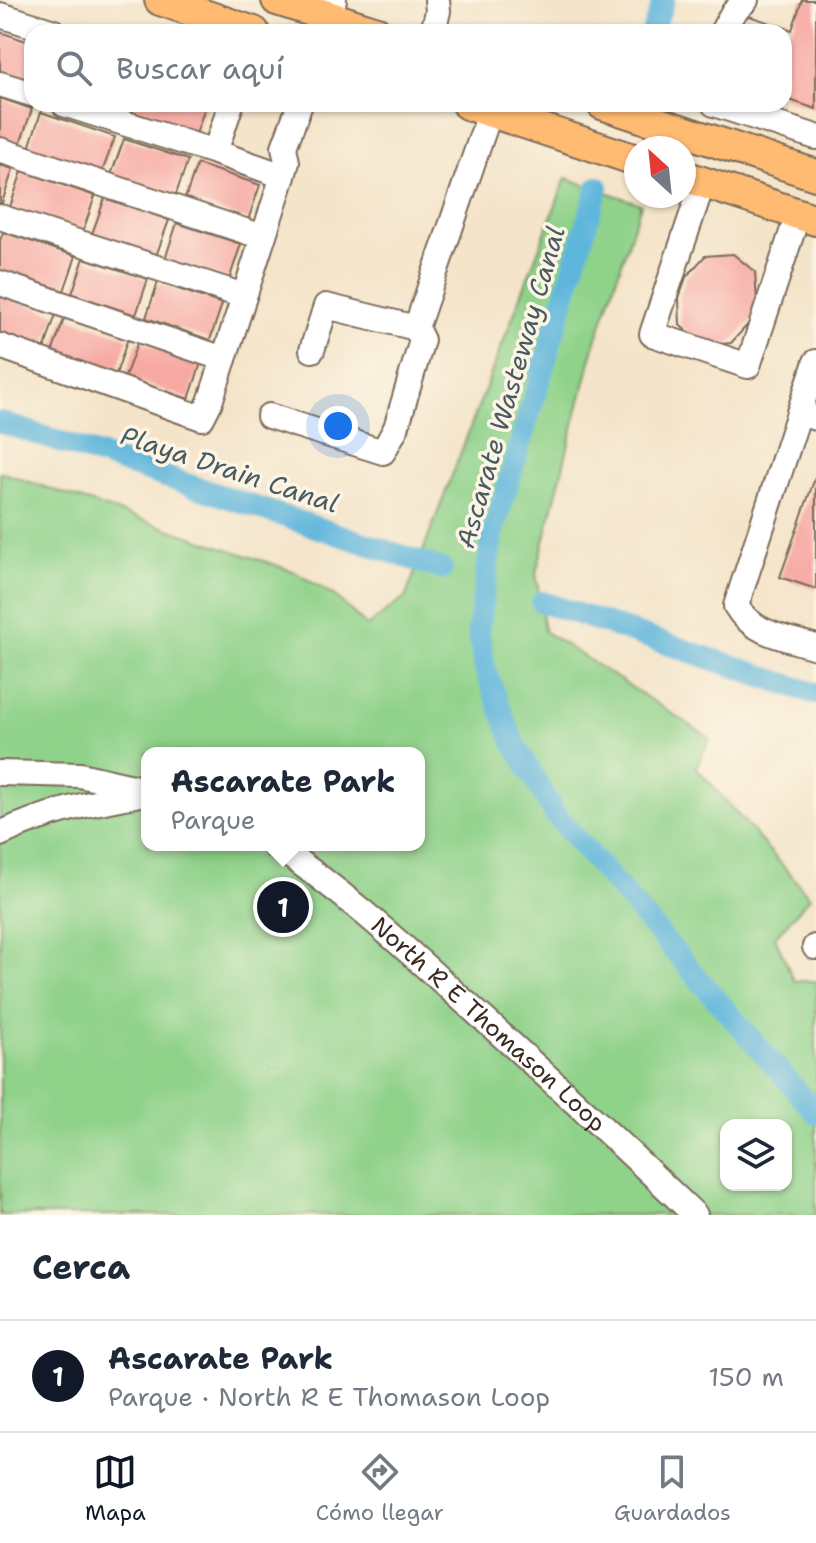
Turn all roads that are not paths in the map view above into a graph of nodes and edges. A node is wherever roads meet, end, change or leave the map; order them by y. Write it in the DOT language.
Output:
graph roads {
  1 [pos="160,0"];
  2 [pos="277,0"];
  3 [pos="437,0"];
  4 [pos="746,0"];
  5 [pos="0,15"];
  6 [pos="331,17"];
  7 [pos="29,24"];
  8 [pos="230,24"];
  9 [pos="352,24"];
  10 [pos="435,24"];
  11 [pos="726,24"];
  12 [pos="0,84"];
  13 [pos="24,92"];
  14 [pos="89,112"];
  15 [pos="228,112"];
  16 [pos="297,112"];
  17 [pos="312,112"];
  18 [pos="478,112"];
  19 [pos="491,112"];
  20 [pos="626,112"];
  21 [pos="701,112"];
  22 [pos="739,112"];
  23 [pos="694,135"];
  24 [pos="816,137"];
  25 [pos="0,150"];
  26 [pos="215,152"];
  27 [pos="624,156"];
  28 [pos="285,169"];
  29 [pos="816,175"];
  30 [pos="696,180"];
  31 [pos="685,208"];
  32 [pos="0,217"];
  33 [pos="807,217"];
  34 [pos="263,237"];
  35 [pos="0,283"];
  36 [pos="244,296"];
  37 [pos="416,328"];
  38 [pos="0,346"];
  39 [pos="312,350"];
  40 [pos="224,359"];
  41 [pos="816,362"];
  42 [pos="269,416"];
  43 [pos="808,416"];
  44 [pos="816,647"];
  45 [pos="0,773"];
  46 [pos="141,790"];
  47 [pos="141,793"];
  48 [pos="0,834"];
  49 [pos="283,851"];
  50 [pos="695,1215"];
  1 -- 8 [label="main road"];
  2 -- 6 [label="main road"];
  3 -- 10 [label="street"];
  4 -- 11 [label="street"];
  5 -- 7 [label="street"];
  6 -- 9 [label="main road"];
  12 -- 13 [label="street"];
  14 -- 26 [label="street"];
  15 -- 26 [label="street"];
  16 -- 28 [label="street"];
  17 -- 28 [label="street"];
  18 -- 37 [label="street"];
  19 -- 27 [label="main road"];
  20 -- 23 [label="main road"];
  21 -- 23 [label="street"];
  22 -- 24 [label="street"];
  23 -- 29 [label="main road"];
  25 -- 34 [label="street"];
  26 -- 28 [label="street"];
  28 -- 34 [label="street"];
  30 -- 33 [label="main road"];
  31 -- 33 [label="street"];
  32 -- 36 [label="street"];
  34 -- 36 [label="street"];
  35 -- 40 [label="street"];
  36 -- 40 [label="street"];
  37 -- 39 [label="street"];
  37 -- 42 [label="street"];
  38 -- 40 [label="street"];
  41 -- 43 [label="street"];
  43 -- 44 [label="street"];
  45 -- 46 [label="street"];
  47 -- 48 [label="street"];
  49 -- 50 [label="street, North R E Thomason Loop"];
}
